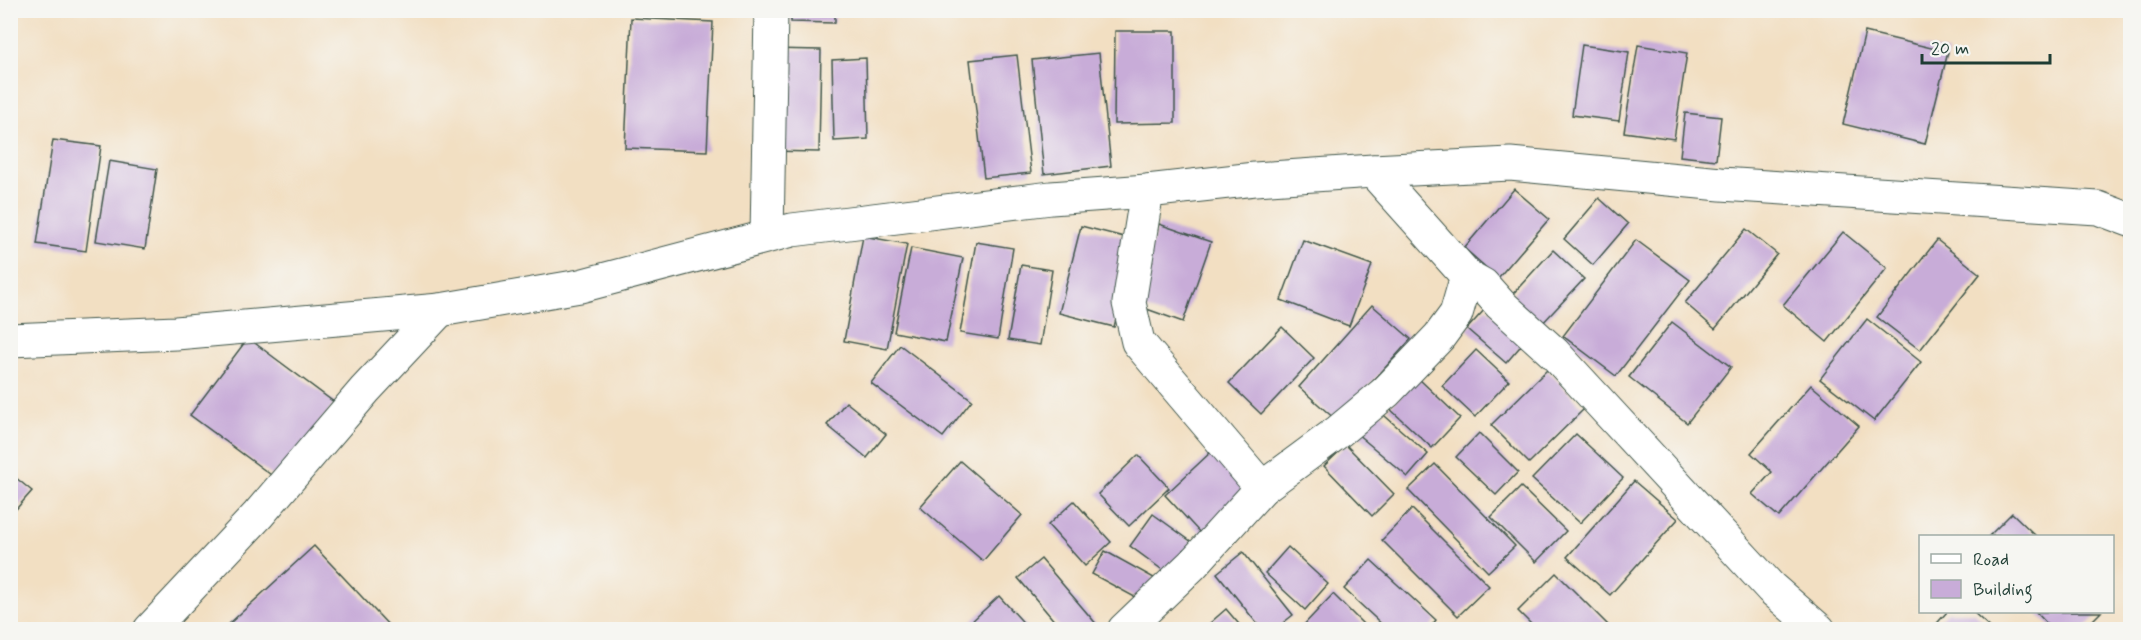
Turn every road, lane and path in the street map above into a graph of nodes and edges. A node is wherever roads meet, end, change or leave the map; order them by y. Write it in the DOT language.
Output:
graph roads {
  1 [pos="771,10"];
  2 [pos="1373,171"];
  3 [pos="1147,191"];
  4 [pos="2130,220"];
  5 [pos="767,236"];
  6 [pos="1467,276"];
  7 [pos="440,310"];
  8 [pos="16,345"];
  9 [pos="1262,488"];
  10 [pos="150,630"];
  11 [pos="1124,630"];
  12 [pos="1819,630"];
  1 -- 5 [label="street"];
  2 -- 3 [label="street"];
  2 -- 4 [label="street"];
  2 -- 6 [label="street"];
  3 -- 5 [label="street"];
  3 -- 9 [label="street"];
  5 -- 7 [label="street"];
  6 -- 9 [label="street"];
  6 -- 12 [label="street"];
  7 -- 8 [label="street"];
  7 -- 10 [label="street"];
  9 -- 11 [label="street"];
}
